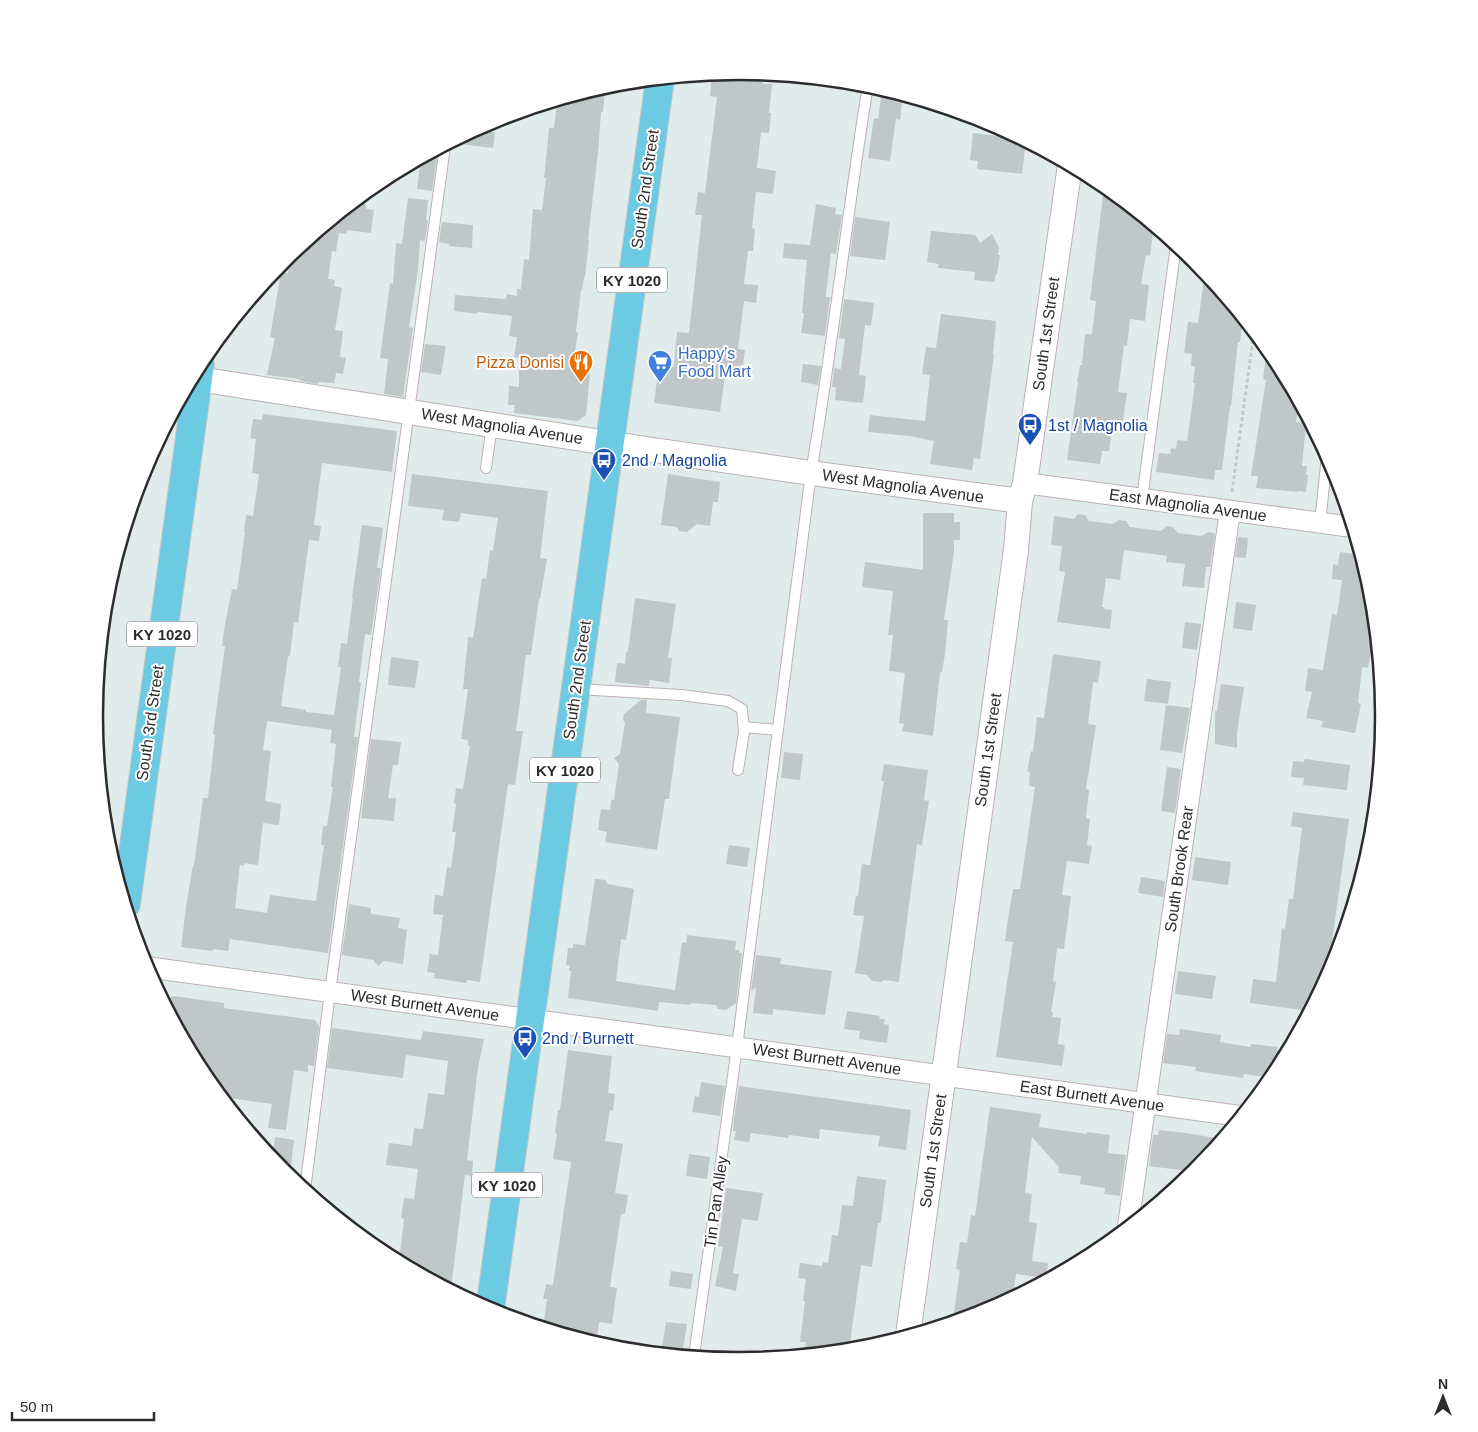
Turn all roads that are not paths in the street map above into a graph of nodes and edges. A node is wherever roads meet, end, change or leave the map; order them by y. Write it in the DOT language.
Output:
graph roads {
  1 [pos="659,85"];
  2 [pos="867,93"];
  3 [pos="444,153"];
  4 [pos="1069,172"];
  5 [pos="1175,253"];
  6 [pos="202,375"];
  7 [pos="194,388"];
  8 [pos="408,412"];
  9 [pos="492,425"];
  10 [pos="610,443"];
  11 [pos="486,468"];
  12 [pos="1326,470"];
  13 [pos="811,473"];
  14 [pos="1022,492"];
  15 [pos="1142,499"];
  16 [pos="1230,511"];
  17 [pos="1320,523"];
  18 [pos="1345,526"];
  19 [pos="576,689"];
  20 [pos="744,727"];
  21 [pos="778,730"];
  22 [pos="738,770"];
  23 [pos="128,890"];
  24 [pos="155,968"];
  25 [pos="330,992"];
  26 [pos="530,1020"];
  27 [pos="737,1047"];
  28 [pos="943,1075"];
  29 [pos="1145,1103"];
  30 [pos="1234,1115"];
  31 [pos="306,1181"];
  32 [pos="1129,1218"];
  33 [pos="491,1302"];
  34 [pos="909,1328"];
  35 [pos="695,1351"];
  1 -- 10 [label="main road, South 2nd Street / KY 1020"];
  2 -- 13 [label="lane, Tin Pan Alley"];
  3 -- 8 [label="lane"];
  4 -- 14 [label="street, South 1st Street"];
  5 -- 15 [label="lane"];
  6 -- 8 [label="street, West Magnolia Avenue"];
  7 -- 23 [label="main road, South 3rd Street / KY 1020"];
  8 -- 9 [label="street, West Magnolia Avenue"];
  8 -- 25 [label="lane"];
  9 -- 10 [label="street, West Magnolia Avenue"];
  9 -- 11 [label="lane"];
  10 -- 13 [label="street, West Magnolia Avenue"];
  10 -- 19 [label="main road, South 2nd Street / KY 1020"];
  12 -- 17 [label="lane"];
  13 -- 14 [label="street, West Magnolia Avenue"];
  13 -- 21 [label="lane, Tin Pan Alley"];
  14 -- 15 [label="street, East Magnolia Avenue"];
  14 -- 28 [label="street, South 1st Street"];
  15 -- 16 [label="street, East Magnolia Avenue"];
  16 -- 17 [label="street, East Magnolia Avenue"];
  16 -- 29 [label="street, South Brook Rear"];
  17 -- 18 [label="street, East Magnolia Avenue"];
  19 -- 20 [label="lane"];
  19 -- 26 [label="main road, South 2nd Street / KY 1020"];
  20 -- 21 [label="lane"];
  20 -- 22 [label="lane"];
  21 -- 27 [label="lane, Tin Pan Alley"];
  24 -- 25 [label="street, West Burnett Avenue"];
  25 -- 26 [label="street, West Burnett Avenue"];
  25 -- 31 [label="lane"];
  26 -- 27 [label="street, West Burnett Avenue"];
  26 -- 33 [label="main road, South 2nd Street / KY 1020"];
  27 -- 28 [label="street, West Burnett Avenue"];
  27 -- 35 [label="lane, Tin Pan Alley"];
  28 -- 29 [label="street, East Burnett Avenue"];
  28 -- 34 [label="street, South 1st Street"];
  29 -- 30 [label="street, East Burnett Avenue"];
  29 -- 32 [label="street, South Brook Rear"];
}
